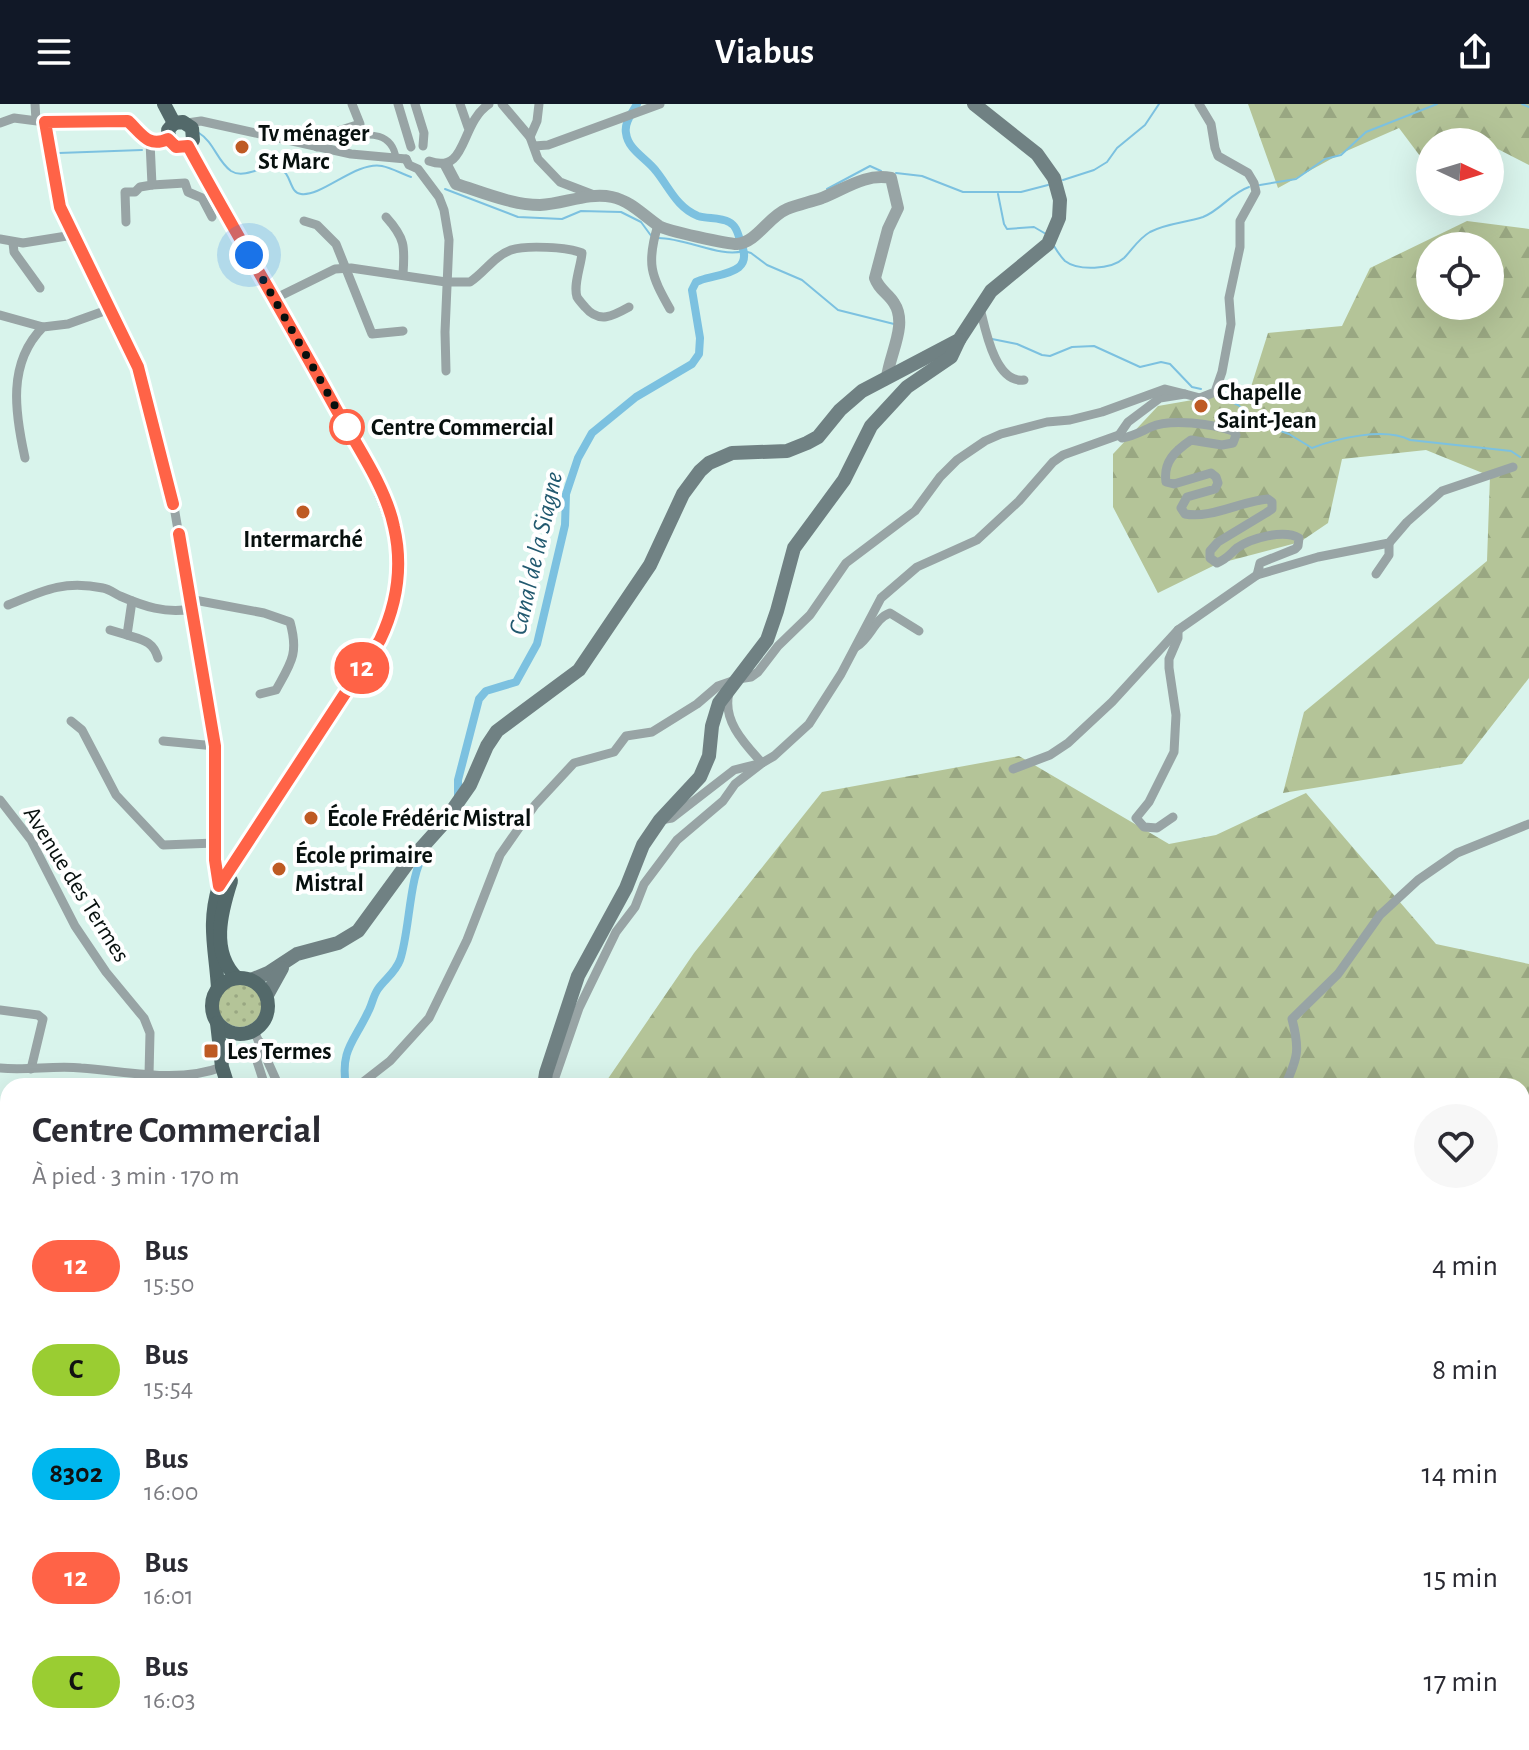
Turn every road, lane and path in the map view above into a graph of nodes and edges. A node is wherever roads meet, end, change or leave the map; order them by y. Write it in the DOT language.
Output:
graph roads {
  1 [pos="35,104"];
  2 [pos="166,104"];
  3 [pos="352,104"];
  4 [pos="398,104"];
  5 [pos="415,104"];
  6 [pos="460,104"];
  7 [pos="489,104"];
  8 [pos="502,104"];
  9 [pos="539,104"];
  10 [pos="660,104"];
  11 [pos="974,104"];
  12 [pos="1199,104"];
  13 [pos="41,121"];
  14 [pos="0,123"];
  15 [pos="468,127"];
  16 [pos="184,129"];
  17 [pos="168,139"];
  18 [pos="532,141"];
  19 [pos="150,142"];
  20 [pos="423,146"];
  21 [pos="317,147"];
  22 [pos="411,147"];
  23 [pos="341,152"];
  24 [pos="401,158"];
  25 [pos="429,161"];
  26 [pos="446,165"];
  27 [pos="418,169"];
  28 [pos="152,185"];
  29 [pos="597,196"];
  30 [pos="212,217"];
  31 [pos="386,217"];
  32 [pos="304,221"];
  33 [pos="126,222"];
  34 [pos="658,225"];
  35 [pos="73,235"];
  36 [pos="0,239"];
  37 [pos="13,243"];
  38 [pos="346,268"];
  39 [pos="403,274"];
  40 [pos="446,282"];
  41 [pos="40,288"];
  42 [pos="274,299"];
  43 [pos="629,307"];
  44 [pos="980,308"];
  45 [pos="110,309"];
  46 [pos="670,309"];
  47 [pos="0,315"];
  48 [pos="43,327"];
  49 [pos="403,331"];
  50 [pos="959,340"];
  51 [pos="446,371"];
  52 [pos="887,377"];
  53 [pos="1024,380"];
  54 [pos="1185,394"];
  55 [pos="1119,435"];
  56 [pos="25,458"];
  57 [pos="1513,467"];
  58 [pos="1389,543"];
  59 [pos="1376,574"];
  60 [pos="1257,575"];
  61 [pos="132,601"];
  62 [pos="190,604"];
  63 [pos="8,605"];
  64 [pos="110,630"];
  65 [pos="1178,630"];
  66 [pos="919,631"];
  67 [pos="127,635"];
  68 [pos="854,648"];
  69 [pos="158,658"];
  70 [pos="734,682"];
  71 [pos="260,694"];
  72 [pos="71,721"];
  73 [pos="163,741"];
  74 [pos="215,746"];
  75 [pos="762,763"];
  76 [pos="1013,769"];
  77 [pos="0,800"];
  78 [pos="1173,817"];
  79 [pos="660,820"];
  80 [pos="1529,824"];
  81 [pos="215,843"];
  82 [pos="242,854"];
  83 [pos="218,881"];
  84 [pos="216,916"];
  85 [pos="289,959"];
  86 [pos="244,979"];
  87 [pos="218,989"];
  88 [pos="267,995"];
  89 [pos="0,1010"];
  90 [pos="217,1023"];
  91 [pos="252,1036"];
  92 [pos="222,1067"];
  93 [pos="0,1068"];
  94 [pos="31,1069"];
  95 [pos="138,1078"];
  96 [pos="143,1078"];
  97 [pos="152,1078"];
  98 [pos="224,1078"];
  99 [pos="262,1078"];
  100 [pos="275,1078"];
  101 [pos="368,1078"];
  102 [pos="546,1078"];
  103 [pos="555,1078"];
  104 [pos="1289,1078"];
  1 -- 13 [label="street"];
  2 -- 16 [label="main road"];
  3 -- 21 [label="street"];
  4 -- 22 [label="street"];
  5 -- 20 [label="street"];
  6 -- 15 [label="street"];
  7 -- 15 [label="street"];
  8 -- 18 [label="street"];
  9 -- 18 [label="street"];
  10 -- 18 [label="street"];
  11 -- 44 [label="main road"];
  12 -- 54 [label="street"];
  13 -- 14 [label="street"];
  13 -- 19 [label="street"];
  13 -- 35 [label="street"];
  15 -- 26 [label="street"];
  16 -- 17 [label="main road"];
  16 -- 21 [label="street"];
  16 -- 42 [label="main road"];
  17 -- 19 [label="street"];
  18 -- 29 [label="street"];
  19 -- 28 [label="street"];
  20 -- 22 [label="street"];
  20 -- 25 [label="street"];
  21 -- 23 [label="street"];
  22 -- 24 [label="street"];
  23 -- 24 [label="street"];
  23 -- 24 [label="street"];
  24 -- 27 [label="street"];
  25 -- 26 [label="street"];
  25 -- 27 [label="street"];
  26 -- 29 [label="street"];
  27 -- 40 [label="street"];
  28 -- 30 [label="street"];
  28 -- 33 [label="street"];
  29 -- 34 [label="street"];
  31 -- 39 [label="street"];
  32 -- 38 [label="street"];
  34 -- 46 [label="street"];
  34 -- 52 [label="street"];
  35 -- 37 [label="street"];
  35 -- 45 [label="street"];
  36 -- 37 [label="street"];
  37 -- 41 [label="street"];
  38 -- 39 [label="street"];
  38 -- 42 [label="street"];
  38 -- 49 [label="street"];
  39 -- 40 [label="street"];
  40 -- 43 [label="street"];
  40 -- 51 [label="street"];
  42 -- 82 [label="main road"];
  44 -- 50 [label="main road"];
  44 -- 53 [label="street"];
  45 -- 48 [label="street"];
  45 -- 62 [label="street"];
  47 -- 48 [label="street"];
  48 -- 56 [label="street"];
  50 -- 52 [label="main road"];
  50 -- 70 [label="main road"];
  52 -- 85 [label="main road"];
  54 -- 55 [label="street"];
  54 -- 70 [label="street"];
  55 -- 60 [label="street"];
  55 -- 68 [label="street"];
  57 -- 58 [label="street"];
  58 -- 59 [label="street"];
  58 -- 60 [label="street"];
  60 -- 65 [label="street"];
  61 -- 62 [label="street"];
  61 -- 63 [label="street"];
  61 -- 67 [label="street"];
  62 -- 71 [label="street"];
  62 -- 74 [label="street"];
  64 -- 67 [label="street"];
  65 -- 76 [label="street"];
  65 -- 78 [label="street"];
  66 -- 68 [label="street"];
  67 -- 69 [label="street"];
  68 -- 75 [label="street"];
  70 -- 75 [label="street"];
  70 -- 79 [label="main road"];
  70 -- 101 [label="street"];
  72 -- 81 [label="street"];
  73 -- 74 [label="street"];
  74 -- 81 [label="street"];
  75 -- 79 [label="street"];
  75 -- 103 [label="street"];
  77 -- 96 [label="street, Avenue des Termes"];
  79 -- 102 [label="main road"];
  80 -- 104 [label="street"];
  81 -- 83 [label="street"];
  82 -- 83 [label="main road"];
  82 -- 84 [label="main road"];
  83 -- 84 [label="main road"];
  84 -- 86 [label="main road"];
  84 -- 87 [label="main road"];
  85 -- 86 [label="main road"];
  85 -- 88 [label="main road"];
  86 -- 87 [label="main road"];
  86 -- 88 [label="main road"];
  87 -- 90 [label="main road"];
  88 -- 91 [label="main road"];
  89 -- 94 [label="street"];
  90 -- 91 [label="main road"];
  90 -- 92 [label="main road"];
  91 -- 92 [label="main road"];
  91 -- 99 [label="street"];
  91 -- 100 [label="street"];
  92 -- 97 [label="street"];
  92 -- 98 [label="main road"];
  93 -- 94 [label="street"];
  94 -- 95 [label="street"];
}
